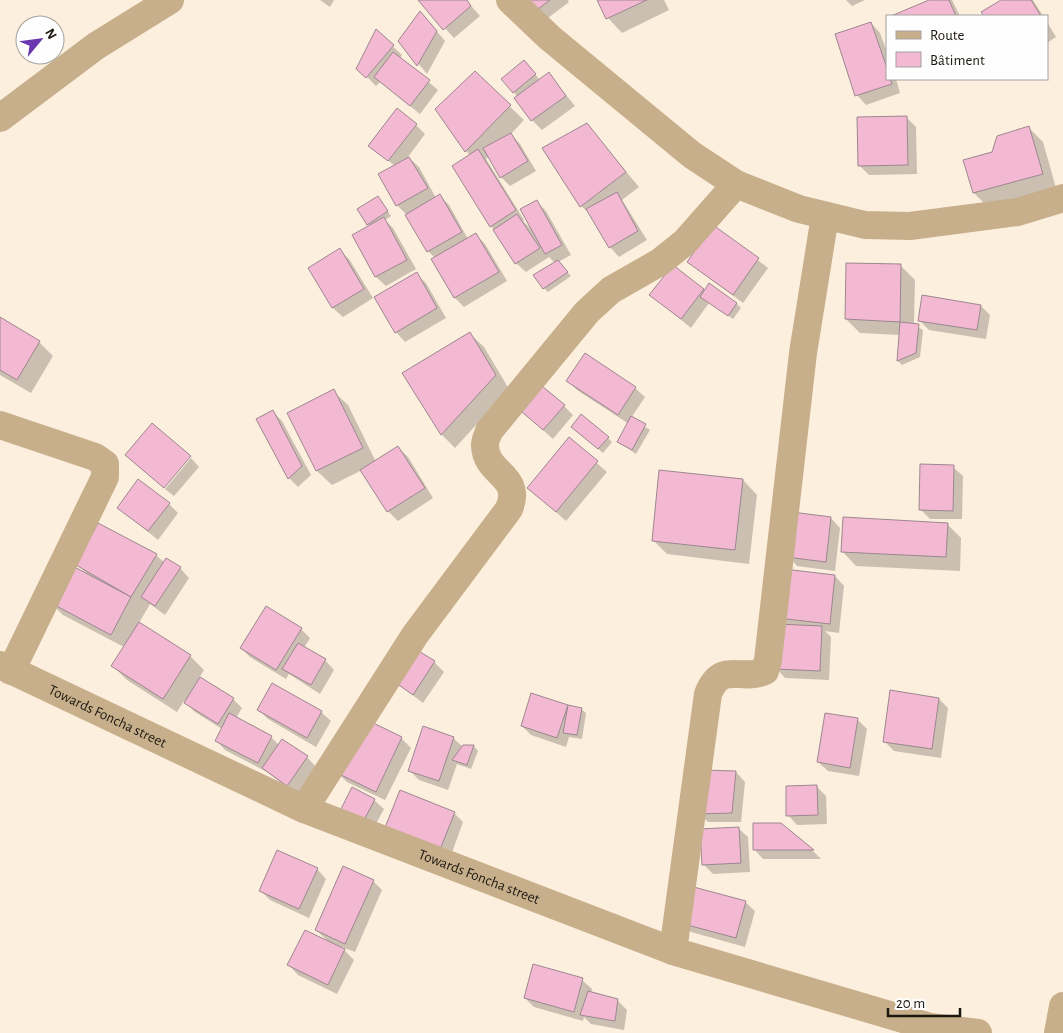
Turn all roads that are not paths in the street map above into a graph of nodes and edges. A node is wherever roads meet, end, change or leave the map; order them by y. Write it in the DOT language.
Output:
graph roads {
  1 [pos="170,0"];
  2 [pos="510,0"];
  3 [pos="0,118"];
  4 [pos="736,184"];
  5 [pos="1063,198"];
  6 [pos="825,216"];
  7 [pos="0,425"];
  8 [pos="6,668"];
  9 [pos="304,809"];
  10 [pos="673,951"];
  11 [pos="1063,1006"];
  12 [pos="978,1033"];
  13 [pos="1058,1033"];
  1 -- 3 [label="street"];
  2 -- 4 [label="street"];
  4 -- 6 [label="street"];
  4 -- 9 [label="street"];
  5 -- 6 [label="street"];
  6 -- 10 [label="street"];
  7 -- 8 [label="street"];
  8 -- 9 [label="street, Towards Foncha street"];
  9 -- 10 [label="street, Towards Foncha street"];
  10 -- 12 [label="street, Towards Foncha street"];
  11 -- 13 [label="street"];
}
